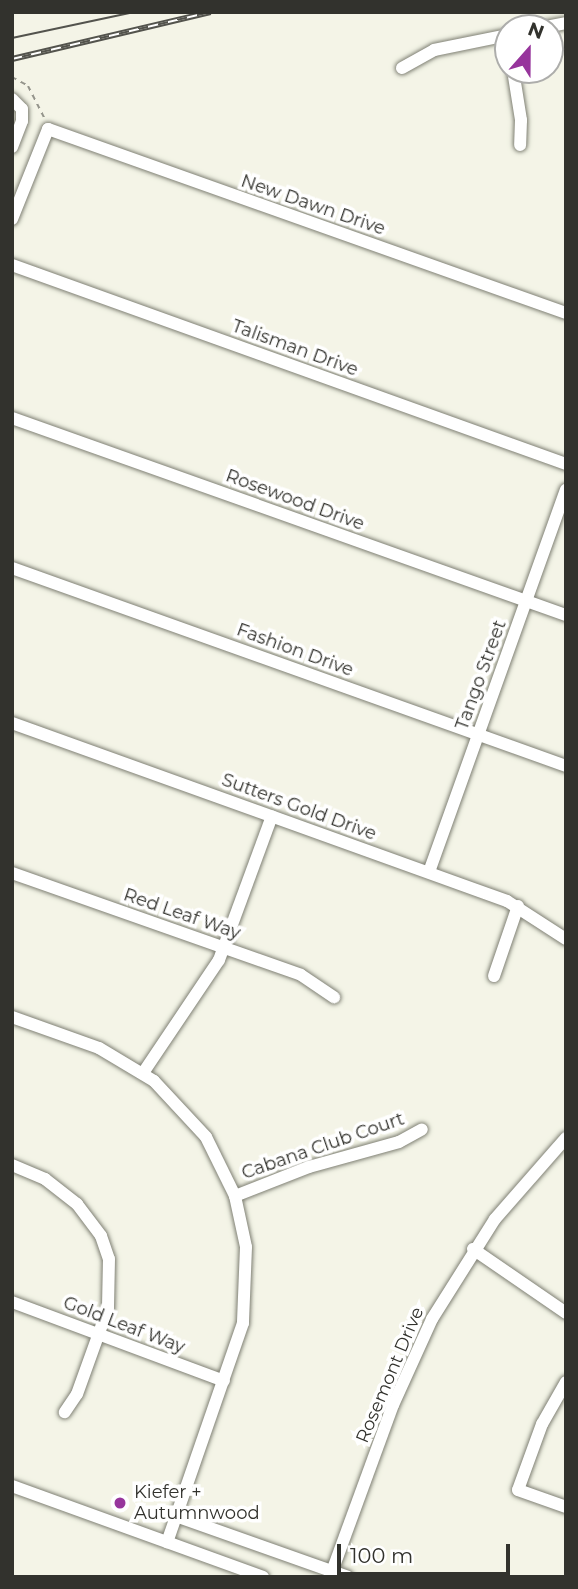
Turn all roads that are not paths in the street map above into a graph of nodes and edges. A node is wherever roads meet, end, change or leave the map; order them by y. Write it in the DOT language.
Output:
graph roads {
  1 [pos="494,39"];
  2 [pos="402,68"];
  3 [pos="516,84"];
  4 [pos="12,99"];
  5 [pos="520,145"];
  6 [pos="12,147"];
  7 [pos="12,219"];
  8 [pos="12,265"];
  9 [pos="566,313"];
  10 [pos="12,418"];
  11 [pos="566,464"];
  12 [pos="566,490"];
  13 [pos="12,568"];
  14 [pos="526,601"];
  15 [pos="566,615"];
  16 [pos="12,723"];
  17 [pos="479,734"];
  18 [pos="566,766"];
  19 [pos="272,816"];
  20 [pos="429,872"];
  21 [pos="12,873"];
  22 [pos="518,906"];
  23 [pos="566,939"];
  24 [pos="224,948"];
  25 [pos="494,976"];
  26 [pos="334,997"];
  27 [pos="12,1017"];
  28 [pos="143,1073"];
  29 [pos="422,1129"];
  30 [pos="566,1138"];
  31 [pos="12,1165"];
  32 [pos="235,1196"];
  33 [pos="473,1250"];
  34 [pos="12,1302"];
  35 [pos="566,1313"];
  36 [pos="98,1334"];
  37 [pos="224,1381"];
  38 [pos="566,1382"];
  39 [pos="65,1412"];
  40 [pos="12,1486"];
  41 [pos="566,1507"];
  42 [pos="176,1516"];
  43 [pos="167,1542"];
  44 [pos="331,1574"];
  45 [pos="263,1577"];
  46 [pos="348,1577"];
  1 -- 2 [label="street"];
  3 -- 5 [label="street"];
  4 -- 6 [label="street"];
  7 -- 9 [label="street, New Dawn Drive"];
  8 -- 11 [label="street, Talisman Drive"];
  10 -- 14 [label="street, Rosewood Drive"];
  12 -- 14 [label="street, Tango Street"];
  13 -- 17 [label="street, Fashion Drive"];
  14 -- 15 [label="street, Rosewood Drive"];
  14 -- 17 [label="street, Tango Street"];
  16 -- 19 [label="street, Sutters Gold Drive"];
  17 -- 18 [label="street, Fashion Drive"];
  17 -- 20 [label="street, Tango Street"];
  19 -- 20 [label="street, Sutters Gold Drive"];
  19 -- 24 [label="street"];
  20 -- 22 [label="street, Sutters Gold Drive"];
  21 -- 24 [label="street, Red Leaf Way"];
  22 -- 23 [label="street, Sutters Gold Drive"];
  22 -- 25 [label="street"];
  24 -- 26 [label="street, Red Leaf Way"];
  24 -- 28 [label="street"];
  27 -- 28 [label="street"];
  28 -- 32 [label="street"];
  29 -- 32 [label="street, Cabana Club Court"];
  30 -- 33 [label="street, Rosemont Drive"];
  31 -- 36 [label="street"];
  32 -- 37 [label="street"];
  33 -- 35 [label="street"];
  33 -- 44 [label="street, Rosemont Drive"];
  34 -- 36 [label="street, Gold Leaf Way"];
  36 -- 37 [label="street, Gold Leaf Way"];
  36 -- 39 [label="street"];
  37 -- 42 [label="street"];
  38 -- 41 [label="street"];
  40 -- 43 [label="street"];
  42 -- 43 [label="street"];
  42 -- 44 [label="street"];
  43 -- 45 [label="street"];
  44 -- 46 [label="street"];
}
